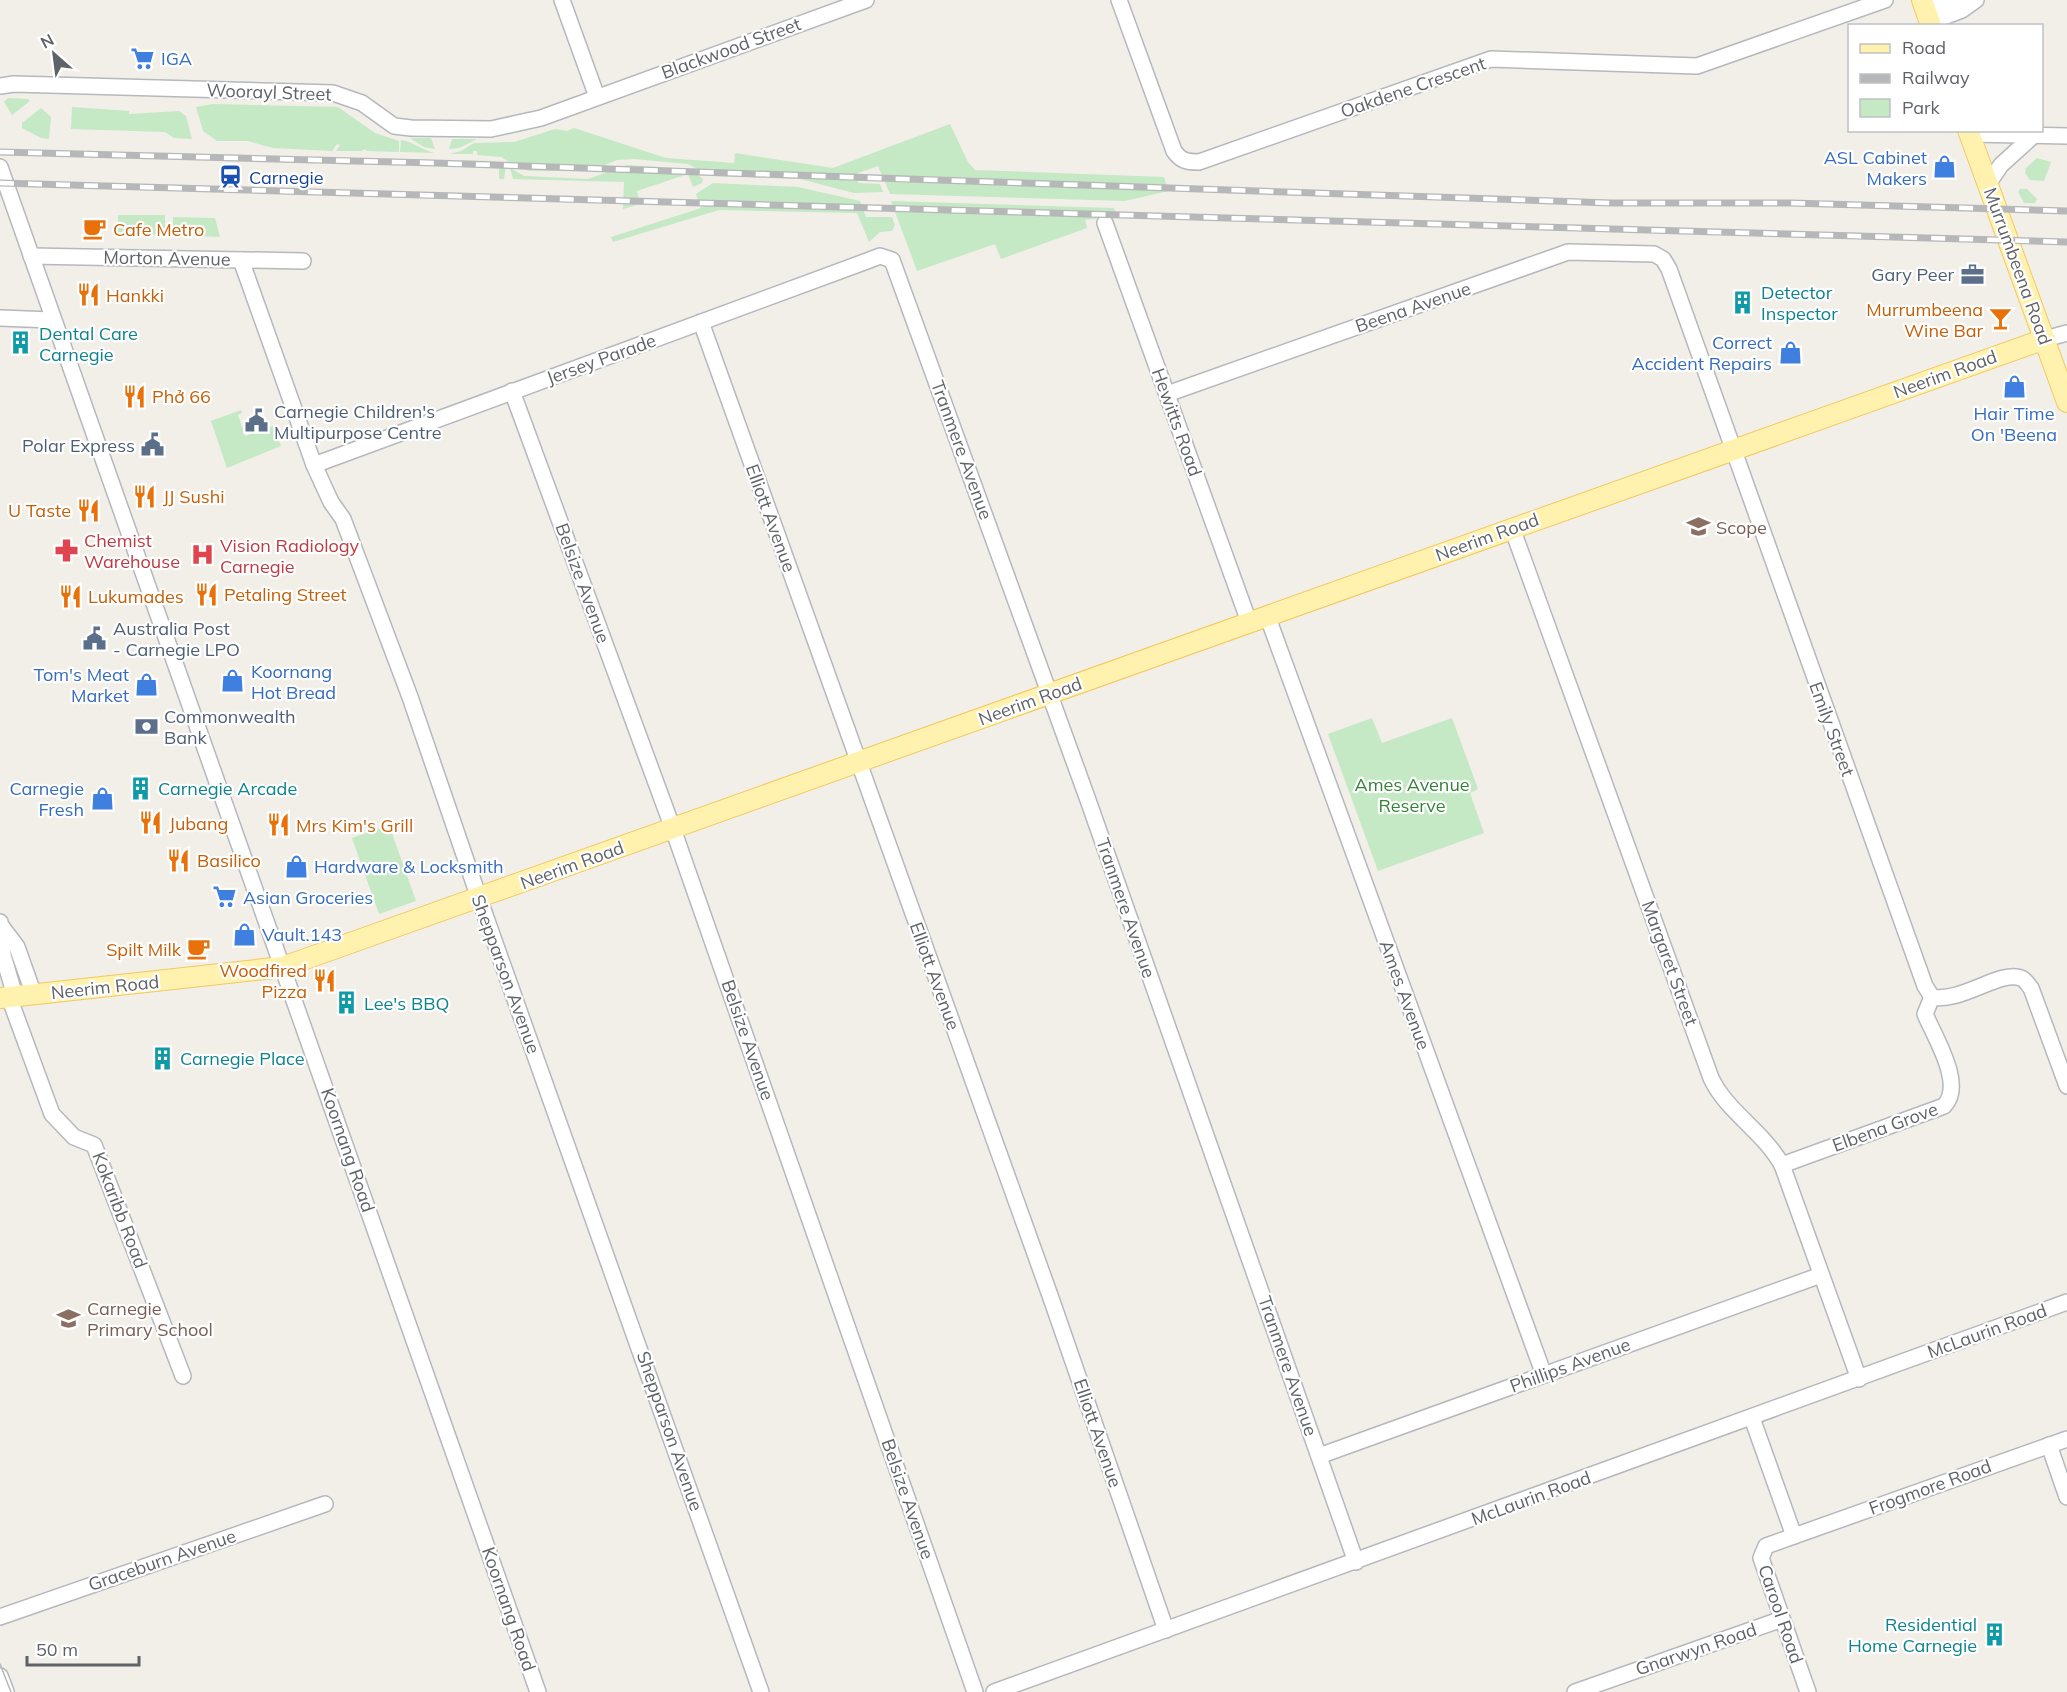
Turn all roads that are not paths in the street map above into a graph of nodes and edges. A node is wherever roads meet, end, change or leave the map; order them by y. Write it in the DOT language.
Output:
graph roads {
  1 [pos="562,0"];
  2 [pos="866,0"];
  3 [pos="1119,0"];
  4 [pos="1885,0"];
  5 [pos="1956,0"];
  6 [pos="1976,0"];
  7 [pos="834,5"];
  8 [pos="1928,15"];
  9 [pos="0,86"];
  10 [pos="597,97"];
  11 [pos="1969,132"];
  12 [pos="2034,135"];
  13 [pos="2067,136"];
  14 [pos="0,168"];
  15 [pos="1988,184"];
  16 [pos="1104,223"];
  17 [pos="31,256"];
  18 [pos="888,257"];
  19 [pos="1664,259"];
  20 [pos="241,260"];
  21 [pos="303,261"];
  22 [pos="0,318"];
  23 [pos="52,321"];
  24 [pos="701,322"];
  25 [pos="2067,333"];
  26 [pos="2045,339"];
  27 [pos="512,392"];
  28 [pos="1167,394"];
  29 [pos="2067,402"];
  30 [pos="1732,451"];
  31 [pos="314,465"];
  32 [pos="1512,528"];
  33 [pos="1258,618"];
  34 [pos="1048,694"];
  35 [pos="858,762"];
  36 [pos="673,829"];
  37 [pos="479,898"];
  38 [pos="1,924"];
  39 [pos="284,967"];
  40 [pos="14,996"];
  41 [pos="1932,997"];
  42 [pos="2067,1086"];
  43 [pos="1782,1165"];
  44 [pos="1821,1275"];
  45 [pos="2067,1302"];
  46 [pos="1544,1375"];
  47 [pos="183,1376"];
  48 [pos="1859,1379"];
  49 [pos="1752,1418"];
  50 [pos="2067,1439"];
  51 [pos="2049,1445"];
  52 [pos="1319,1456"];
  53 [pos="2067,1497"];
  54 [pos="325,1504"];
  55 [pos="1794,1536"];
  56 [pos="1356,1562"];
  57 [pos="0,1617"];
  58 [pos="1782,1619"];
  59 [pos="1166,1630"];
  60 [pos="0,1676"];
  61 [pos="6,1692"];
  62 [pos="538,1692"];
  63 [pos="761,1692"];
  64 [pos="975,1692"];
  65 [pos="994,1692"];
  66 [pos="1575,1692"];
  67 [pos="1808,1692"];
  1 -- 10 [label="street"];
  2 -- 7 [label="street, Blackwood Street"];
  3 -- 4 [label="street, Oakdene Crescent"];
  5 -- 8 [label="street"];
  6 -- 8 [label="street"];
  7 -- 10 [label="street, Blackwood Street"];
  9 -- 10 [label="street, Woorayl Street"];
  11 -- 12 [label="street"];
  11 -- 15 [label="main road, Murrumbeena Road"];
  12 -- 13 [label="street"];
  12 -- 15 [label="street"];
  14 -- 17 [label="street, Koornang Road"];
  15 -- 26 [label="main road, Murrumbeena Road"];
  16 -- 28 [label="street, Hewitts Road"];
  17 -- 20 [label="street, Morton Avenue"];
  17 -- 23 [label="street, Koornang Road"];
  18 -- 24 [label="street, Jersey Parade"];
  18 -- 34 [label="street, Tranmere Avenue"];
  19 -- 28 [label="street, Beena Avenue"];
  19 -- 30 [label="street, Emily Street"];
  20 -- 21 [label="street, Morton Avenue"];
  20 -- 31 [label="street, Shepparson Avenue"];
  22 -- 23 [label="street"];
  23 -- 39 [label="street, Koornang Road"];
  24 -- 27 [label="street, Jersey Parade"];
  24 -- 35 [label="street, Elliott Avenue"];
  25 -- 26 [label="street"];
  26 -- 29 [label="main road, Murrumbeena Road"];
  26 -- 30 [label="main road, Neerim Road"];
  27 -- 31 [label="street, Jersey Parade"];
  27 -- 36 [label="street, Belsize Avenue"];
  28 -- 33 [label="street, Hewitts Road"];
  30 -- 32 [label="main road, Neerim Road"];
  30 -- 41 [label="street, Emily Street"];
  31 -- 37 [label="street, Shepparson Avenue"];
  32 -- 33 [label="main road, Neerim Road"];
  32 -- 43 [label="street, Margaret Street"];
  33 -- 34 [label="main road, Neerim Road"];
  33 -- 46 [label="street, Ames Avenue"];
  34 -- 35 [label="main road, Neerim Road"];
  34 -- 52 [label="street, Tranmere Avenue"];
  35 -- 36 [label="main road, Neerim Road"];
  35 -- 59 [label="street, Elliott Avenue"];
  36 -- 37 [label="main road, Neerim Road"];
  36 -- 64 [label="street, Belsize Avenue"];
  37 -- 39 [label="main road, Neerim Road"];
  37 -- 63 [label="street, Shepparson Avenue"];
  38 -- 40 [label="street, Kokaribb Road"];
  39 -- 40 [label="main road, Neerim Road"];
  39 -- 62 [label="street, Koornang Road"];
  40 -- 47 [label="street, Kokaribb Road"];
  41 -- 42 [label="street"];
  41 -- 43 [label="street, Elbena Grove"];
  43 -- 44 [label="street, Margaret Street"];
  44 -- 46 [label="street, Phillips Avenue"];
  44 -- 48 [label="street, Margaret Street"];
  45 -- 48 [label="street, McLaurin Road"];
  46 -- 52 [label="street, Phillips Avenue"];
  48 -- 49 [label="street, McLaurin Road"];
  49 -- 55 [label="street"];
  49 -- 56 [label="street, McLaurin Road"];
  50 -- 51 [label="street, Frogmore Road"];
  51 -- 53 [label="street"];
  51 -- 55 [label="street, Frogmore Road"];
  52 -- 56 [label="street, Tranmere Avenue"];
  54 -- 57 [label="street, Graceburn Avenue"];
  55 -- 58 [label="street, Carool Road"];
  56 -- 59 [label="street, McLaurin Road"];
  58 -- 66 [label="street, Gnarwyn Road"];
  58 -- 67 [label="street, Carool Road"];
  59 -- 65 [label="street, McLaurin Road"];
  60 -- 61 [label="street"];
}
